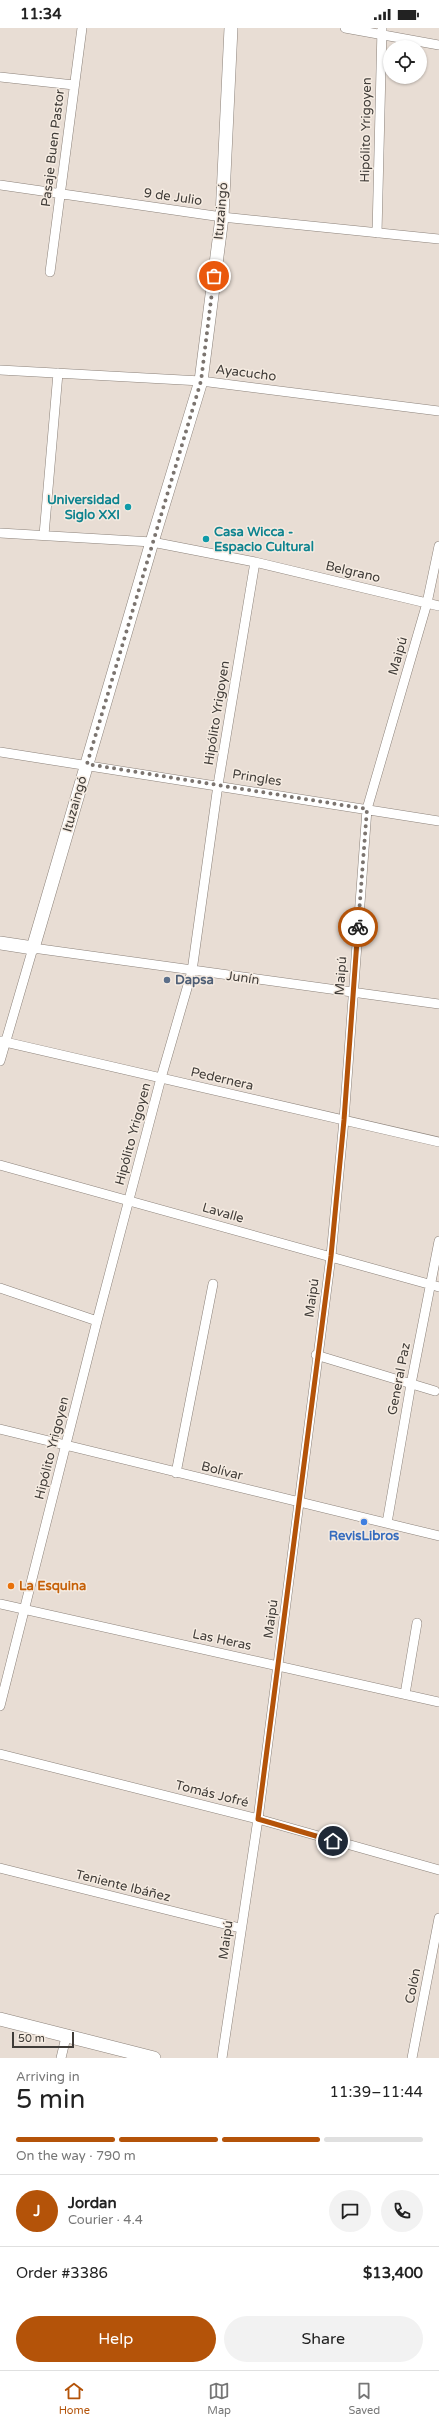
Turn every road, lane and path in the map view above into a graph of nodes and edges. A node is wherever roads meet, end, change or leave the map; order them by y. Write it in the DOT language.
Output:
graph roads {
  1 [pos="82,28"];
  2 [pos="231,28"];
  3 [pos="345,28"];
  4 [pos="381,32"];
  5 [pos="439,45"];
  6 [pos="0,77"];
  7 [pos="74,85"];
  8 [pos="0,185"];
  9 [pos="60,194"];
  10 [pos="222,217"];
  11 [pos="377,233"];
  12 [pos="439,239"];
  13 [pos="50,272"];
  14 [pos="0,370"];
  15 [pos="58,373"];
  16 [pos="201,381"];
  17 [pos="439,411"];
  18 [pos="0,533"];
  19 [pos="44,535"];
  20 [pos="152,542"];
  21 [pos="439,546"];
  22 [pos="255,562"];
  23 [pos="427,603"];
  24 [pos="439,606"];
  25 [pos="0,752"];
  26 [pos="87,764"];
  27 [pos="218,785"];
  28 [pos="367,809"];
  29 [pos="439,821"];
  30 [pos="0,943"];
  31 [pos="33,948"];
  32 [pos="192,971"];
  33 [pos="353,993"];
  34 [pos="439,1004"];
  35 [pos="3,1041"];
  36 [pos="0,1061"];
  37 [pos="161,1078"];
  38 [pos="344,1120"];
  39 [pos="439,1142"];
  40 [pos="0,1165"];
  41 [pos="129,1200"];
  42 [pos="439,1241"];
  43 [pos="331,1256"];
  44 [pos="213,1284"];
  45 [pos="435,1286"];
  46 [pos="0,1288"];
  47 [pos="97,1321"];
  48 [pos="316,1355"];
  49 [pos="411,1384"];
  50 [pos="435,1392"];
  51 [pos="0,1428"];
  52 [pos="67,1445"];
  53 [pos="176,1473"];
  54 [pos="300,1504"];
  55 [pos="387,1523"];
  56 [pos="439,1536"];
  57 [pos="0,1604"];
  58 [pos="26,1610"];
  59 [pos="417,1624"];
  60 [pos="278,1665"];
  61 [pos="4,1676"];
  62 [pos="405,1694"];
  63 [pos="439,1702"];
  64 [pos="0,1706"];
  65 [pos="0,1754"];
  66 [pos="258,1819"];
  67 [pos="0,1868"];
  68 [pos="439,1870"];
  69 [pos="439,1918"];
  70 [pos="240,1928"];
  71 [pos="0,2019"];
  72 [pos="66,2037"];
  73 [pos="60,2058"];
  74 [pos="154,2058"];
  75 [pos="222,2058"];
  76 [pos="412,2058"];
  1 -- 7 [label="street, Pasaje Buen Pastor"];
  2 -- 10 [label="street, Ituzaingó"];
  3 -- 4 [label="street"];
  4 -- 5 [label="street"];
  4 -- 11 [label="street, Hipólito Yrigoyen"];
  6 -- 7 [label="street"];
  7 -- 9 [label="street, Pasaje Buen Pastor"];
  8 -- 9 [label="street, 9 de Julio"];
  9 -- 10 [label="street, 9 de Julio"];
  9 -- 13 [label="street, Pasaje Buen Pastor"];
  10 -- 11 [label="street, 9 de Julio"];
  10 -- 16 [label="street, Ituzaingó"];
  11 -- 12 [label="street, 9 de Julio"];
  14 -- 15 [label="street, Ayacucho"];
  15 -- 16 [label="street, Ayacucho"];
  15 -- 19 [label="street"];
  16 -- 17 [label="street, Ayacucho"];
  16 -- 20 [label="street, Ituzaingó"];
  18 -- 19 [label="street, Belgrano"];
  19 -- 20 [label="street, Belgrano"];
  20 -- 22 [label="street, Belgrano"];
  20 -- 26 [label="street, Ituzaingó"];
  21 -- 23 [label="street, Maipú"];
  22 -- 23 [label="street, Belgrano"];
  22 -- 27 [label="street, Hipólito Yrigoyen"];
  23 -- 24 [label="street, Belgrano"];
  23 -- 28 [label="street, Maipú"];
  25 -- 26 [label="street, Pringles"];
  26 -- 27 [label="street, Pringles"];
  26 -- 31 [label="street, Ituzaingó"];
  27 -- 28 [label="street, Pringles"];
  27 -- 32 [label="street, Hipólito Yrigoyen"];
  28 -- 29 [label="street, Pringles"];
  28 -- 33 [label="street, Maipú"];
  30 -- 31 [label="street, Junín"];
  31 -- 32 [label="street, Junín"];
  31 -- 35 [label="street, Ituzaingó"];
  32 -- 33 [label="street, Junín"];
  32 -- 37 [label="street, Hipólito Yrigoyen"];
  33 -- 34 [label="street, Junín"];
  33 -- 38 [label="street, Maipú"];
  35 -- 36 [label="street, Ituzaingó"];
  35 -- 37 [label="street, Pedernera"];
  37 -- 38 [label="street, Pedernera"];
  37 -- 41 [label="street, Hipólito Yrigoyen"];
  38 -- 39 [label="street, Pedernera"];
  38 -- 43 [label="street, Maipú"];
  40 -- 41 [label="street, Lavalle"];
  41 -- 43 [label="street, Lavalle"];
  41 -- 47 [label="street, Hipólito Yrigoyen"];
  42 -- 45 [label="street, General Paz"];
  43 -- 45 [label="street, Lavalle"];
  43 -- 48 [label="street, Maipú"];
  44 -- 53 [label="street"];
  45 -- 49 [label="street, General Paz"];
  46 -- 47 [label="street"];
  47 -- 52 [label="street, Hipólito Yrigoyen"];
  48 -- 49 [label="street"];
  48 -- 54 [label="street, Maipú"];
  49 -- 50 [label="street"];
  49 -- 55 [label="street, General Paz"];
  51 -- 52 [label="street, Bolívar"];
  52 -- 53 [label="street, Bolívar"];
  52 -- 58 [label="street, Hipólito Yrigoyen"];
  53 -- 54 [label="street, Bolívar"];
  54 -- 55 [label="street, Bolívar"];
  54 -- 60 [label="street, Maipú"];
  55 -- 56 [label="street, Bolívar"];
  57 -- 58 [label="street, Las Heras"];
  58 -- 60 [label="street, Las Heras"];
  58 -- 61 [label="street, Hipólito Yrigoyen"];
  59 -- 62 [label="street"];
  60 -- 62 [label="street, Las Heras"];
  60 -- 66 [label="street, Maipú"];
  61 -- 64 [label="street, Hipólito Yrigoyen"];
  62 -- 63 [label="street, Las Heras"];
  65 -- 66 [label="street, Tomás Jofré"];
  66 -- 68 [label="street, Tomás Jofré"];
  66 -- 70 [label="street, Maipú"];
  67 -- 70 [label="street, Teniente Ibáñez"];
  69 -- 76 [label="street, Colón"];
  70 -- 75 [label="street, Maipú"];
  71 -- 72 [label="street"];
  72 -- 73 [label="street"];
  72 -- 74 [label="street"];
}
